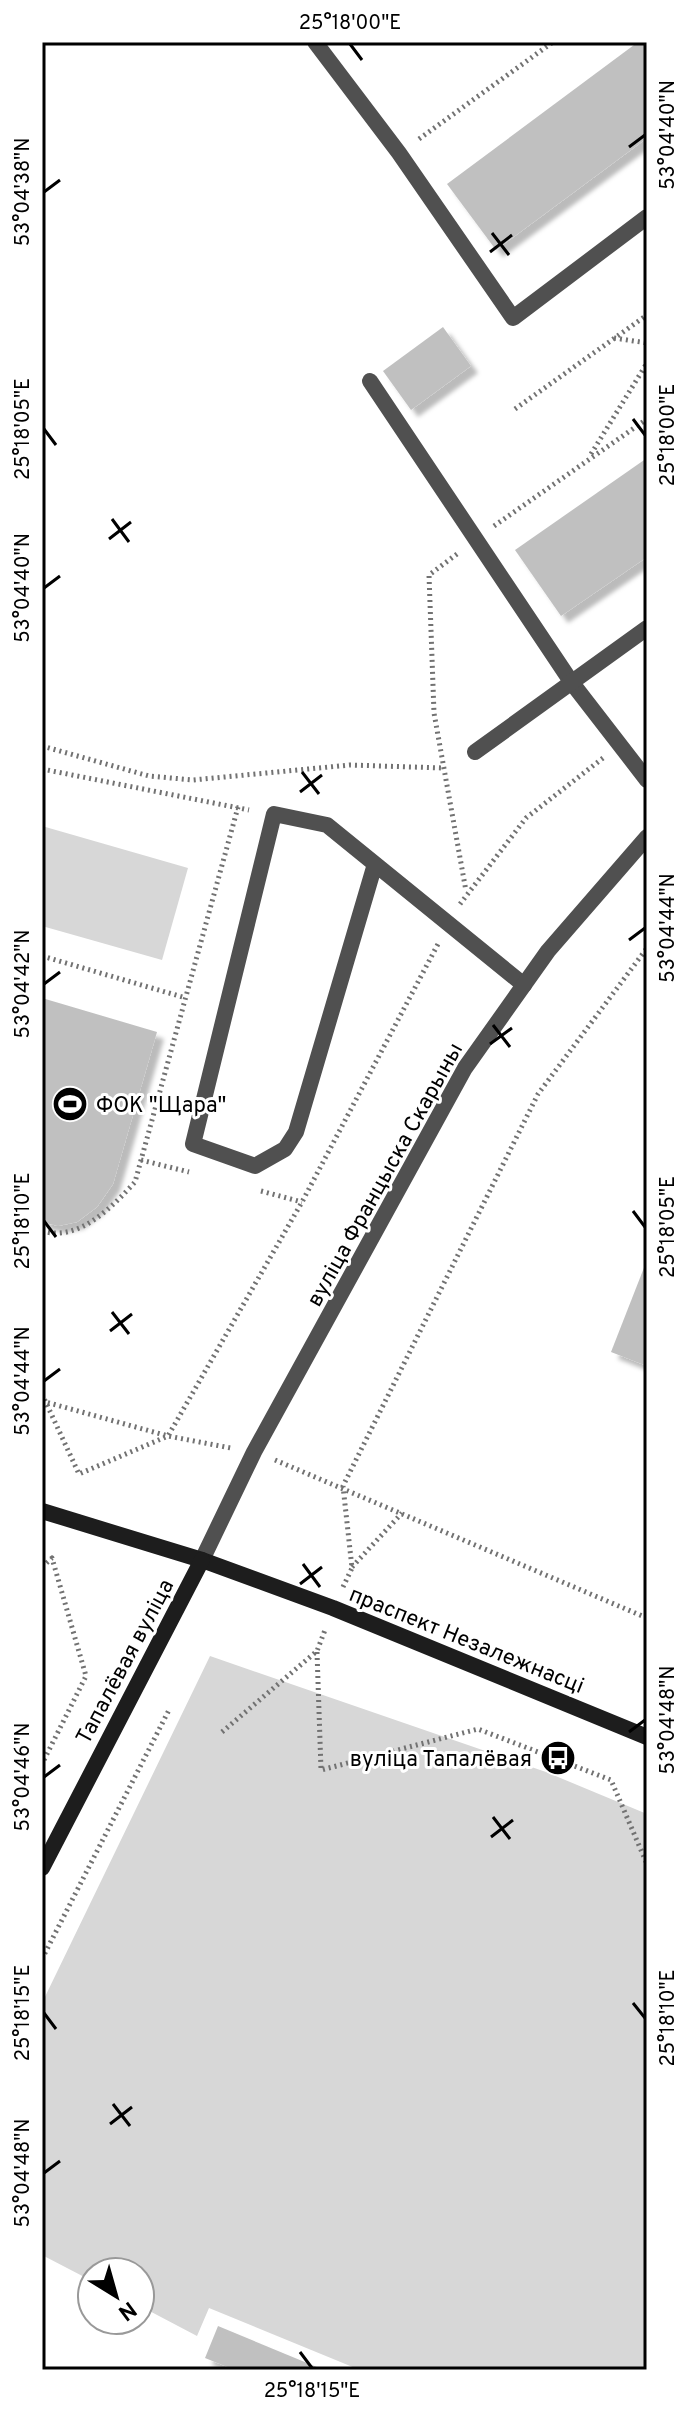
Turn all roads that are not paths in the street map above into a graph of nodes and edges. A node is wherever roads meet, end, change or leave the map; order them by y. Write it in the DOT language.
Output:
graph roads {
  1 [pos="315,42"];
  2 [pos="647,217"];
  3 [pos="370,381"];
  4 [pos="647,628"];
  5 [pos="572,683"];
  6 [pos="475,752"];
  7 [pos="647,780"];
  8 [pos="647,837"];
  9 [pos="375,864"];
  10 [pos="524,985"];
  11 [pos="42,1511"];
  12 [pos="202,1560"];
  13 [pos="647,1737"];
  14 [pos="42,1868"];
  1 -- 2 [label="street"];
  3 -- 5 [label="street"];
  4 -- 5 [label="street"];
  5 -- 6 [label="street"];
  5 -- 7 [label="street"];
  8 -- 10 [label="street, вуліца Францыска Скарыны"];
  9 -- 9 [label="street"];
  9 -- 10 [label="street"];
  10 -- 12 [label="street, вуліца Францыска Скарыны"];
  11 -- 12 [label="main road, праспект Незалежнасці"];
  12 -- 13 [label="main road, праспект Незалежнасці"];
  12 -- 14 [label="main road, Тапалёвая вуліца"];
}
